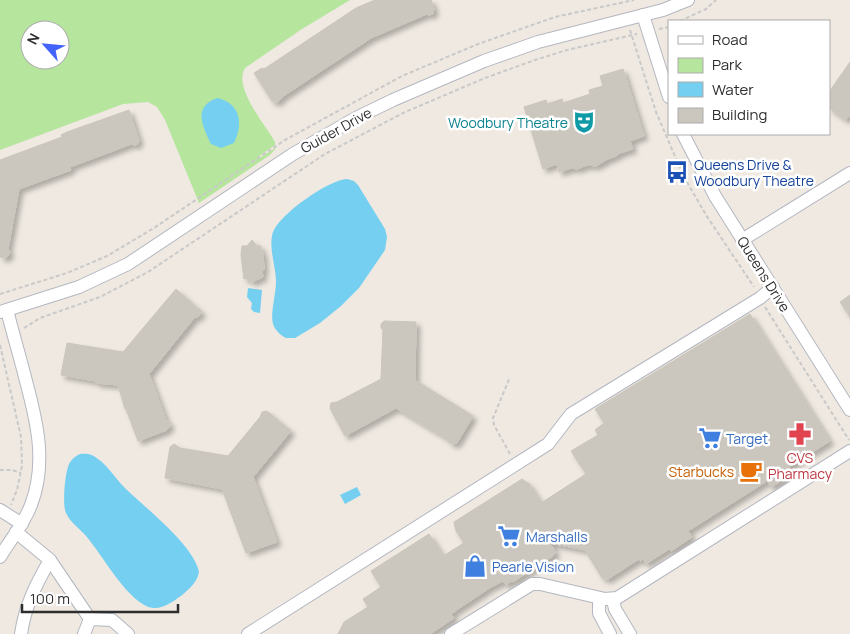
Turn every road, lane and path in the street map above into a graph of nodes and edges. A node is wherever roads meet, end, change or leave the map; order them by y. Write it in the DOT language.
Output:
graph roads {
  1 [pos="688,0"];
  2 [pos="716,0"];
  3 [pos="643,15"];
  4 [pos="682,20"];
  5 [pos="668,27"];
  6 [pos="649,31"];
  7 [pos="632,35"];
  8 [pos="668,94"];
  9 [pos="683,135"];
  10 [pos="850,173"];
  11 [pos="742,240"];
  12 [pos="753,287"];
  13 [pos="773,287"];
  14 [pos="765,308"];
  15 [pos="4,311"];
  16 [pos="28,326"];
  17 [pos="0,347"];
  18 [pos="510,377"];
  19 [pos="850,410"];
  20 [pos="850,435"];
  21 [pos="850,451"];
  22 [pos="516,464"];
  23 [pos="0,470"];
  24 [pos="21,473"];
  25 [pos="3,513"];
  26 [pos="19,528"];
  27 [pos="0,558"];
  28 [pos="50,560"];
  29 [pos="599,598"];
  30 [pos="613,600"];
  31 [pos="90,619"];
  32 [pos="21,634"];
  33 [pos="84,634"];
  34 [pos="128,634"];
  35 [pos="248,634"];
  36 [pos="451,634"];
  37 [pos="610,634"];
  38 [pos="630,634"];
  1 -- 3 [label="street, Guider Drive"];
  2 -- 4 [label="path"];
  3 -- 6 [label="street"];
  3 -- 15 [label="street, Guider Drive"];
  5 -- 6 [label="path"];
  6 -- 7 [label="path"];
  6 -- 8 [label="street"];
  7 -- 12 [label="path"];
  7 -- 16 [label="path"];
  9 -- 11 [label="street, Queens Drive"];
  10 -- 11 [label="street"];
  11 -- 13 [label="street, Queens Drive"];
  13 -- 19 [label="street, Queens Drive"];
  13 -- 22 [label="street"];
  14 -- 20 [label="path"];
  15 -- 26 [label="street"];
  17 -- 24 [label="path"];
  18 -- 22 [label="path"];
  21 -- 30 [label="street"];
  22 -- 35 [label="street"];
  23 -- 24 [label="path"];
  24 -- 25 [label="path"];
  25 -- 26 [label="street"];
  26 -- 27 [label="street"];
  26 -- 28 [label="street"];
  28 -- 31 [label="street"];
  28 -- 32 [label="street"];
  29 -- 30 [label="street"];
  29 -- 36 [label="street"];
  29 -- 37 [label="street"];
  30 -- 38 [label="street"];
  31 -- 33 [label="street"];
  31 -- 34 [label="street"];
}
